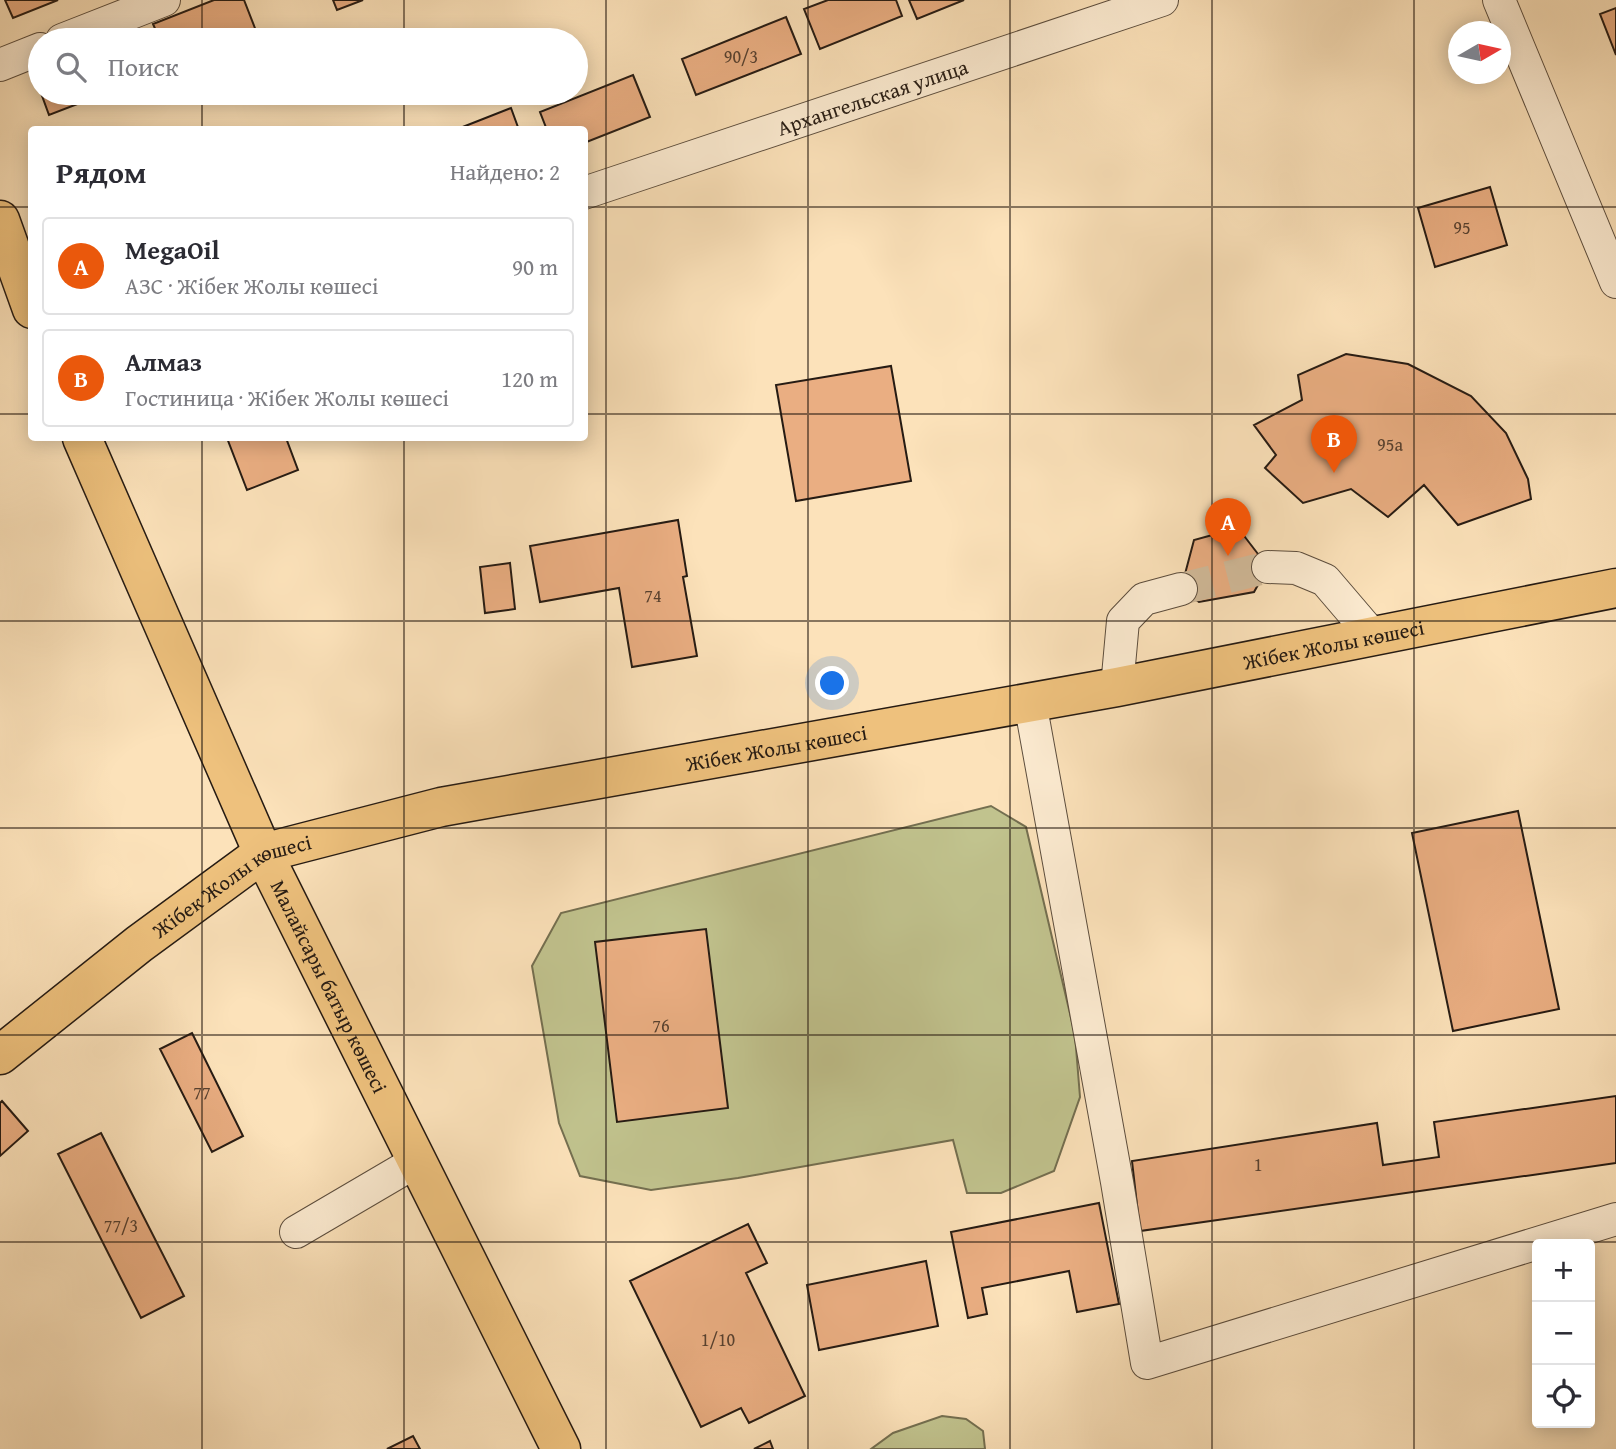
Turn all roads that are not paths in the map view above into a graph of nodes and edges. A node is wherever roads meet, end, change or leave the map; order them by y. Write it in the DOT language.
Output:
graph roads {
  1 [pos="164,0"];
  2 [pos="1162,0"];
  3 [pos="1499,0"];
  4 [pos="93,28"];
  5 [pos="28,54"];
  6 [pos="0,65"];
  7 [pos="588,192"];
  8 [pos="0,220"];
  9 [pos="1616,282"];
  10 [pos="28,298"];
  11 [pos="83,441"];
  12 [pos="1268,567"];
  13 [pos="1616,588"];
  14 [pos="1181,589"];
  15 [pos="1372,635"];
  16 [pos="1117,687"];
  17 [pos="1030,702"];
  18 [pos="263,853"];
  19 [pos="0,1055"];
  20 [pos="418,1161"];
  21 [pos="1616,1219"];
  22 [pos="296,1232"];
  23 [pos="561,1449"];
  1 -- 4 [label="street"];
  2 -- 7 [label="street, Архангельская улица"];
  3 -- 9 [label="street"];
  5 -- 6 [label="street"];
  8 -- 10 [label="main road"];
  11 -- 18 [label="main road, Малайсары батыр көшесі"];
  12 -- 15 [label="street"];
  13 -- 15 [label="main road, Жібек Жолы көшесі"];
  14 -- 16 [label="street"];
  15 -- 16 [label="main road, Жібек Жолы көшесі"];
  16 -- 17 [label="main road, Жібек Жолы көшесі"];
  17 -- 18 [label="main road, Жібек Жолы көшесі"];
  17 -- 21 [label="street"];
  18 -- 19 [label="main road, Жібек Жолы көшесі"];
  18 -- 20 [label="main road, Малайсары батыр көшесі"];
  20 -- 22 [label="street"];
  20 -- 23 [label="main road, Малайсары батыр көшесі"];
}
